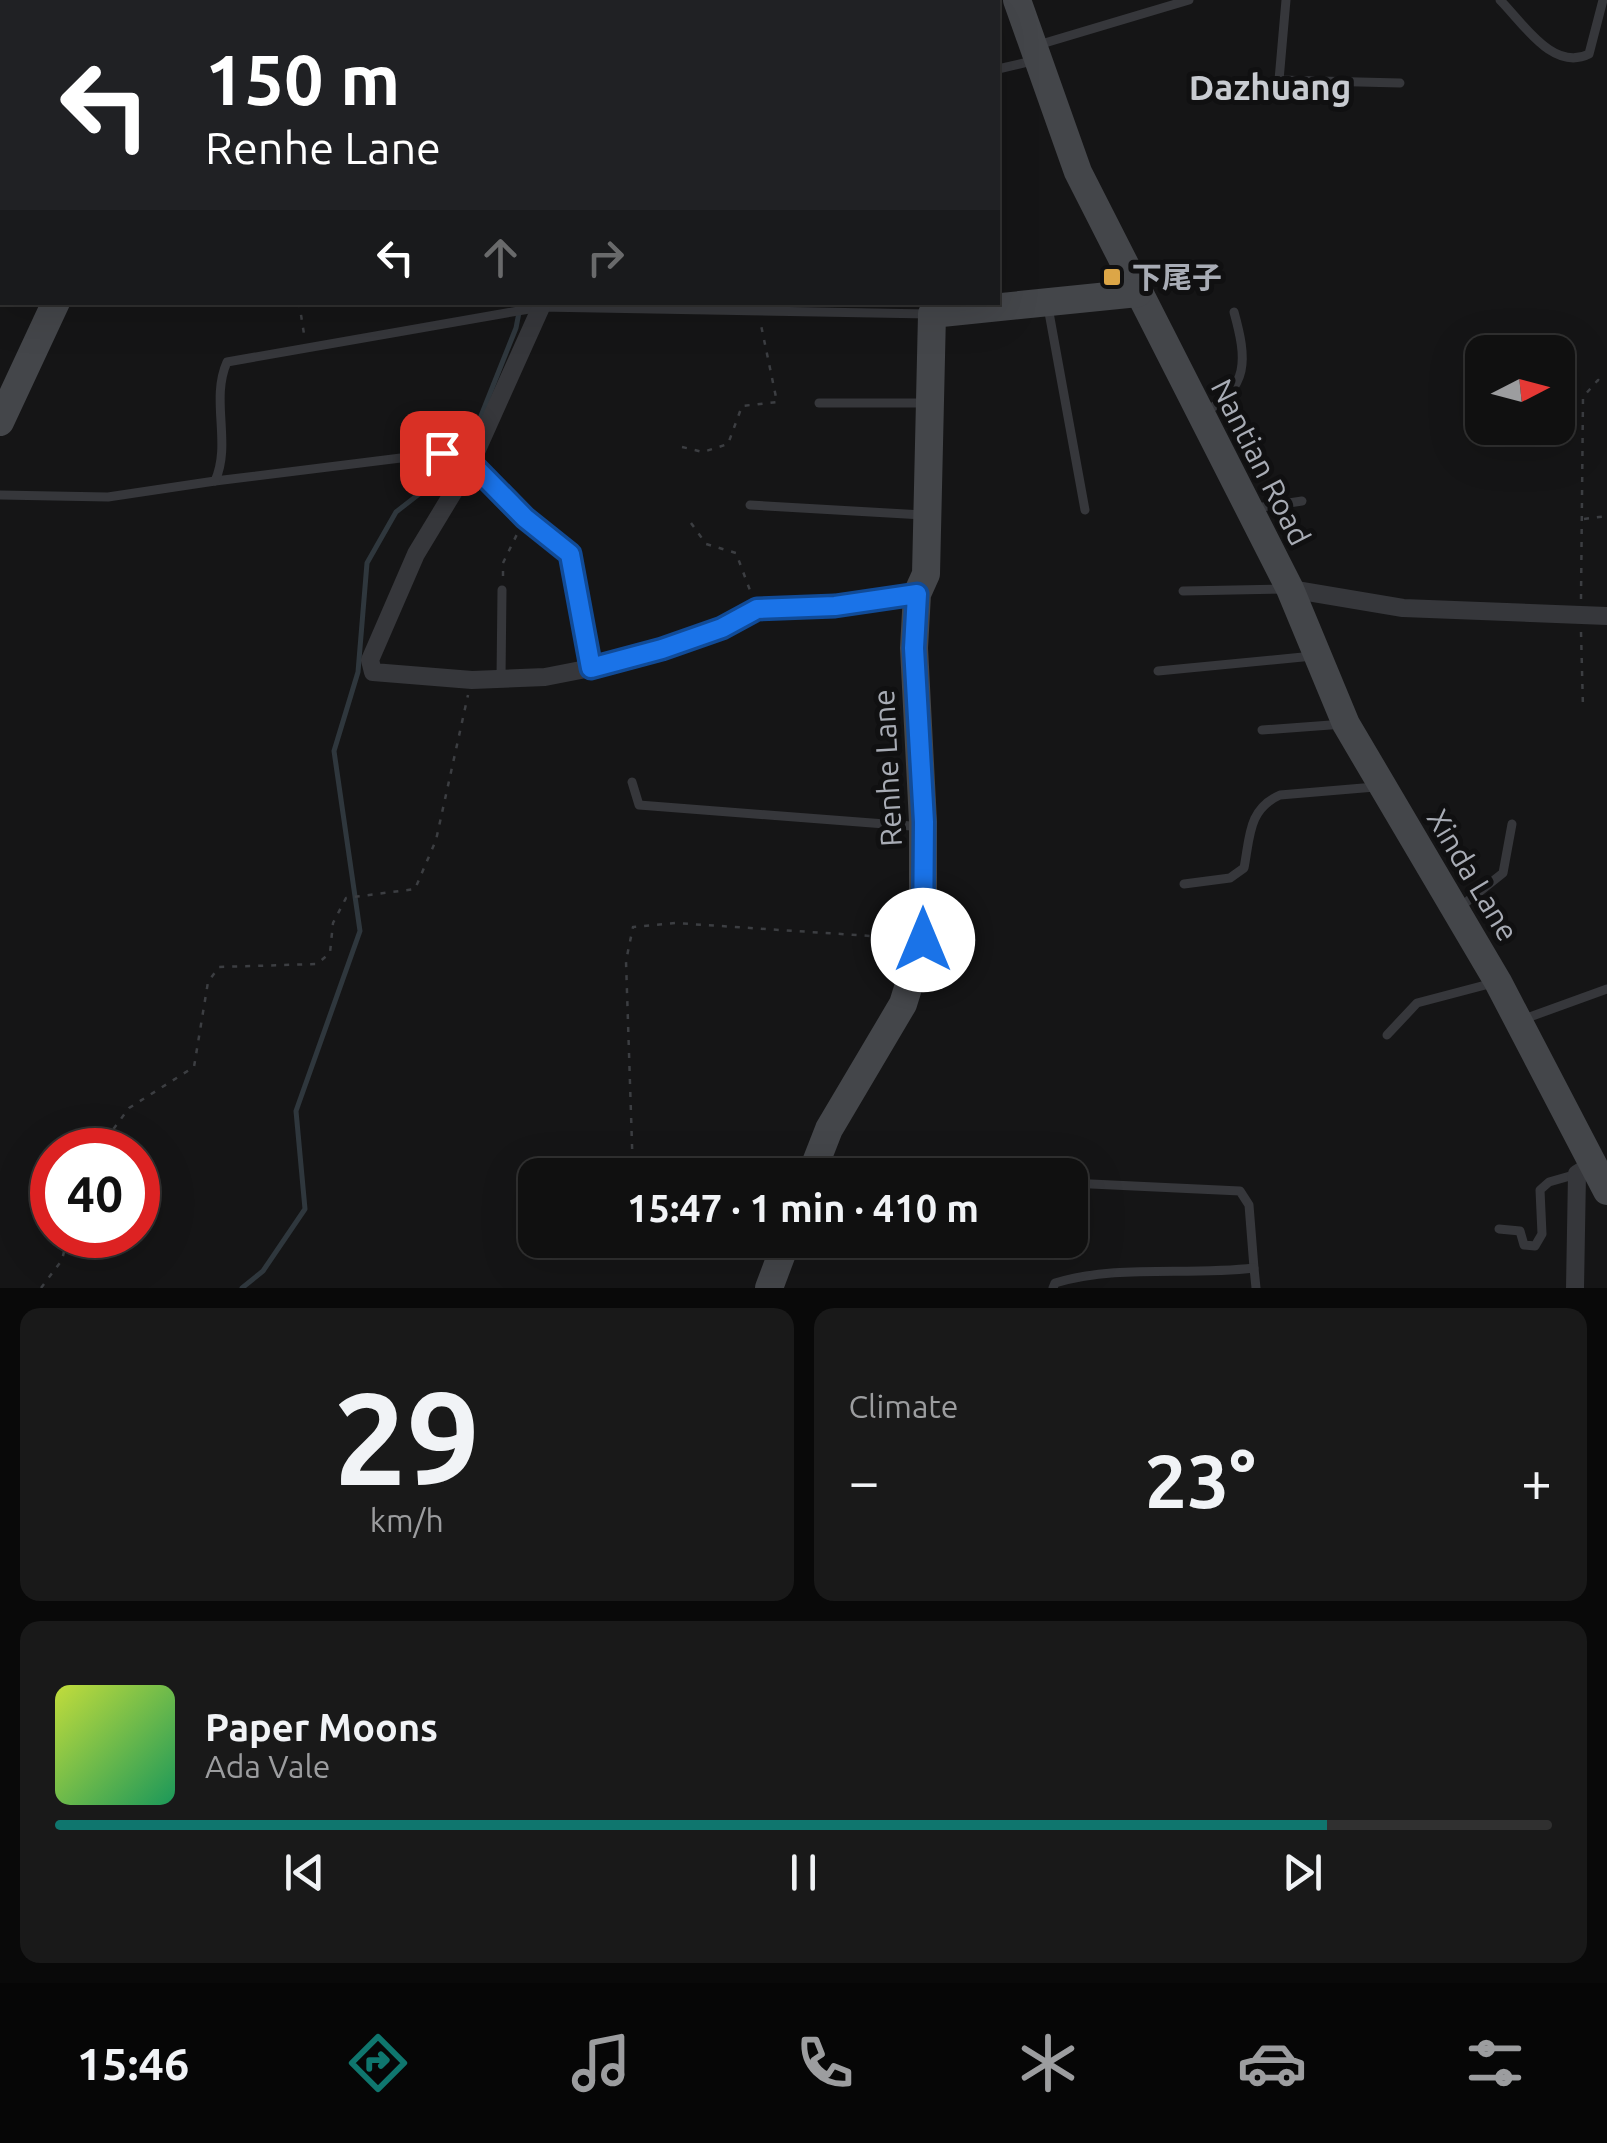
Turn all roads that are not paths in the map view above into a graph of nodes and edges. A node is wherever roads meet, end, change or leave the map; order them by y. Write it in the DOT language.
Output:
graph roads {
  1 [pos="1017,0"];
  2 [pos="1189,0"];
  3 [pos="1286,0"];
  4 [pos="1500,0"];
  5 [pos="1603,0"];
  6 [pos="1157,4"];
  7 [pos="1033,54"];
  8 [pos="1000,68"];
  9 [pos="1400,83"];
  10 [pos="1138,294"];
  11 [pos="1048,304"];
  12 [pos="55,305"];
  13 [pos="663,305"];
  14 [pos="533,309"];
  15 [pos="753,310"];
  16 [pos="1234,312"];
  17 [pos="932,314"];
  18 [pos="819,403"];
  19 [pos="928,403"];
  20 [pos="4,407"];
  21 [pos="1201,414"];
  22 [pos="467,461"];
  23 [pos="215,482"];
  24 [pos="0,495"];
  25 [pos="1302,501"];
  26 [pos="750,505"];
  27 [pos="1085,510"];
  28 [pos="1249,510"];
  29 [pos="926,515"];
  30 [pos="1290,589"];
  31 [pos="502,590"];
  32 [pos="1183,592"];
  33 [pos="917,594"];
  34 [pos="1607,616"];
  35 [pos="1315,655"];
  36 [pos="591,668"];
  37 [pos="1158,671"];
  38 [pos="500,679"];
  39 [pos="1346,724"];
  40 [pos="1262,730"];
  41 [pos="632,782"];
  42 [pos="1382,786"];
  43 [pos="924,822"];
  44 [pos="1512,824"];
  45 [pos="1184,884"];
  46 [pos="1457,910"];
  47 [pos="1498,982"];
  48 [pos="1607,989"];
  49 [pos="1516,1021"];
  50 [pos="1387,1035"];
  51 [pos="818,1158"];
  52 [pos="1585,1169"];
  53 [pos="1088,1185"];
  54 [pos="1607,1191"];
  55 [pos="1499,1229"];
  56 [pos="781,1258"];
  57 [pos="1254,1268"];
  58 [pos="770,1288"];
  59 [pos="1052,1288"];
  60 [pos="1256,1288"];
  61 [pos="1575,1288"];
  1 -- 7 [label="street, Nantian Road"];
  2 -- 6 [label="lane"];
  3 -- 9 [label="lane"];
  4 -- 5 [label="lane"];
  6 -- 7 [label="lane"];
  7 -- 8 [label="lane"];
  7 -- 10 [label="street, Nantian Road"];
  10 -- 11 [label="street"];
  10 -- 21 [label="street, Nantian Road"];
  11 -- 17 [label="street"];
  11 -- 27 [label="lane"];
  12 -- 20 [label="street"];
  13 -- 14 [label="lane"];
  13 -- 15 [label="lane"];
  14 -- 22 [label="street"];
  14 -- 23 [label="lane"];
  15 -- 17 [label="lane"];
  16 -- 21 [label="lane"];
  17 -- 19 [label="street, Renhe Lane"];
  18 -- 19 [label="lane"];
  19 -- 29 [label="street, Renhe Lane"];
  21 -- 28 [label="street, Nantian Road"];
  22 -- 23 [label="lane"];
  22 -- 36 [label="lane"];
  22 -- 38 [label="street"];
  23 -- 24 [label="lane"];
  25 -- 28 [label="lane"];
  26 -- 29 [label="lane"];
  28 -- 30 [label="street, Nantian Road"];
  29 -- 33 [label="street, Renhe Lane"];
  30 -- 32 [label="lane"];
  30 -- 34 [label="street, Nantian Road"];
  30 -- 35 [label="street, Xinda Lane"];
  31 -- 38 [label="lane"];
  33 -- 36 [label="street"];
  33 -- 43 [label="street, Renhe Lane"];
  35 -- 37 [label="lane"];
  35 -- 39 [label="street, Xinda Lane"];
  36 -- 38 [label="street"];
  39 -- 40 [label="lane"];
  39 -- 42 [label="street, Xinda Lane"];
  41 -- 43 [label="lane"];
  42 -- 45 [label="lane"];
  42 -- 46 [label="street, Xinda Lane"];
  43 -- 51 [label="street, Renhe Lane"];
  44 -- 46 [label="lane"];
  46 -- 47 [label="street, Xinda Lane"];
  47 -- 49 [label="street, Xinda Lane"];
  47 -- 50 [label="lane"];
  48 -- 49 [label="lane"];
  49 -- 52 [label="street, Xinda Lane"];
  52 -- 54 [label="street, Xinda Lane"];
  52 -- 55 [label="lane"];
  52 -- 61 [label="street"];
  53 -- 57 [label="lane"];
  56 -- 58 [label="street"];
  57 -- 59 [label="lane"];
  57 -- 60 [label="lane"];
}
